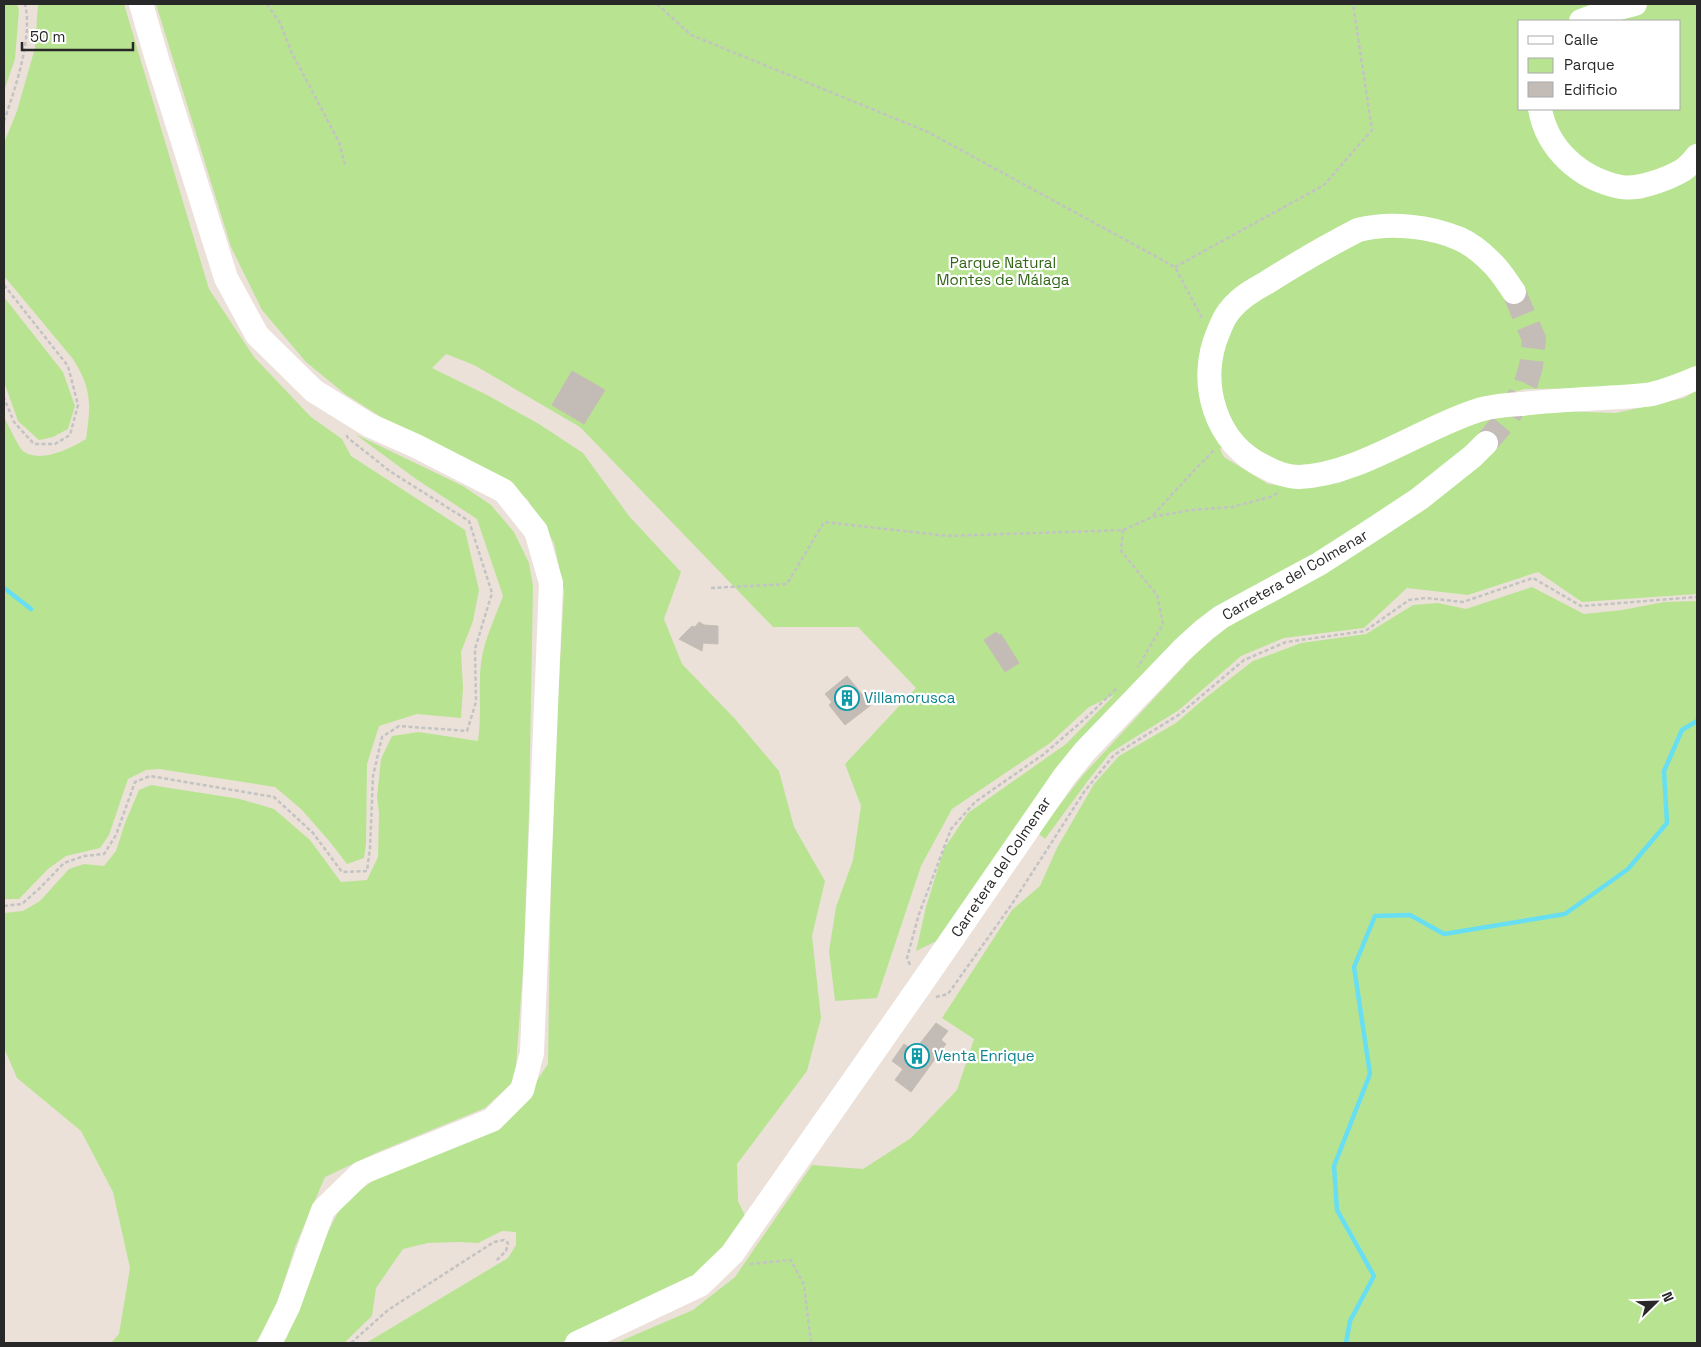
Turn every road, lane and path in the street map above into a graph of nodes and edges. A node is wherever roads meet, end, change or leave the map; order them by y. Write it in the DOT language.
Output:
graph roads {
  1 [pos="25,4"];
  2 [pos="142,4"];
  3 [pos="267,4"];
  4 [pos="657,4"];
  5 [pos="1353,4"];
  6 [pos="1634,4"];
  7 [pos="1583,20"];
  8 [pos="1540,110"];
  9 [pos="4,121"];
  10 [pos="1697,156"];
  11 [pos="345,165"];
  12 [pos="1175,267"];
  13 [pos="4,285"];
  14 [pos="1514,292"];
  15 [pos="1214,341"];
  16 [pos="1697,378"];
  17 [pos="4,398"];
  18 [pos="343,409"];
  19 [pos="1227,437"];
  20 [pos="1486,443"];
  21 [pos="1297,477"];
  22 [pos="1152,516"];
  23 [pos="1123,530"];
  24 [pos="712,588"];
  25 [pos="1697,598"];
  26 [pos="1136,670"];
  27 [pos="1122,683"];
  28 [pos="4,906"];
  29 [pos="913,996"];
  30 [pos="732,1254"];
  31 [pos="495,1262"];
  32 [pos="270,1343"];
  33 [pos="351,1343"];
  34 [pos="577,1343"];
  35 [pos="811,1343"];
  1 -- 9 [label="path"];
  2 -- 18 [label="main road"];
  3 -- 11 [label="path"];
  4 -- 12 [label="path"];
  5 -- 12 [label="path"];
  6 -- 7 [label="main road"];
  8 -- 10 [label="main road"];
  12 -- 15 [label="path"];
  13 -- 17 [label="path"];
  14 -- 15 [label="main road"];
  15 -- 19 [label="main road"];
  16 -- 21 [label="main road"];
  18 -- 28 [label="path"];
  18 -- 32 [label="main road"];
  19 -- 21 [label="main road"];
  19 -- 22 [label="path"];
  20 -- 29 [label="main road, Carretera del Colmenar"];
  21 -- 22 [label="path"];
  22 -- 23 [label="path"];
  23 -- 24 [label="path"];
  23 -- 26 [label="path"];
  25 -- 29 [label="path"];
  27 -- 29 [label="path"];
  29 -- 30 [label="main road, Carretera del Colmenar"];
  30 -- 34 [label="main road, Carretera del Colmenar"];
  30 -- 35 [label="path"];
  31 -- 33 [label="path"];
}
